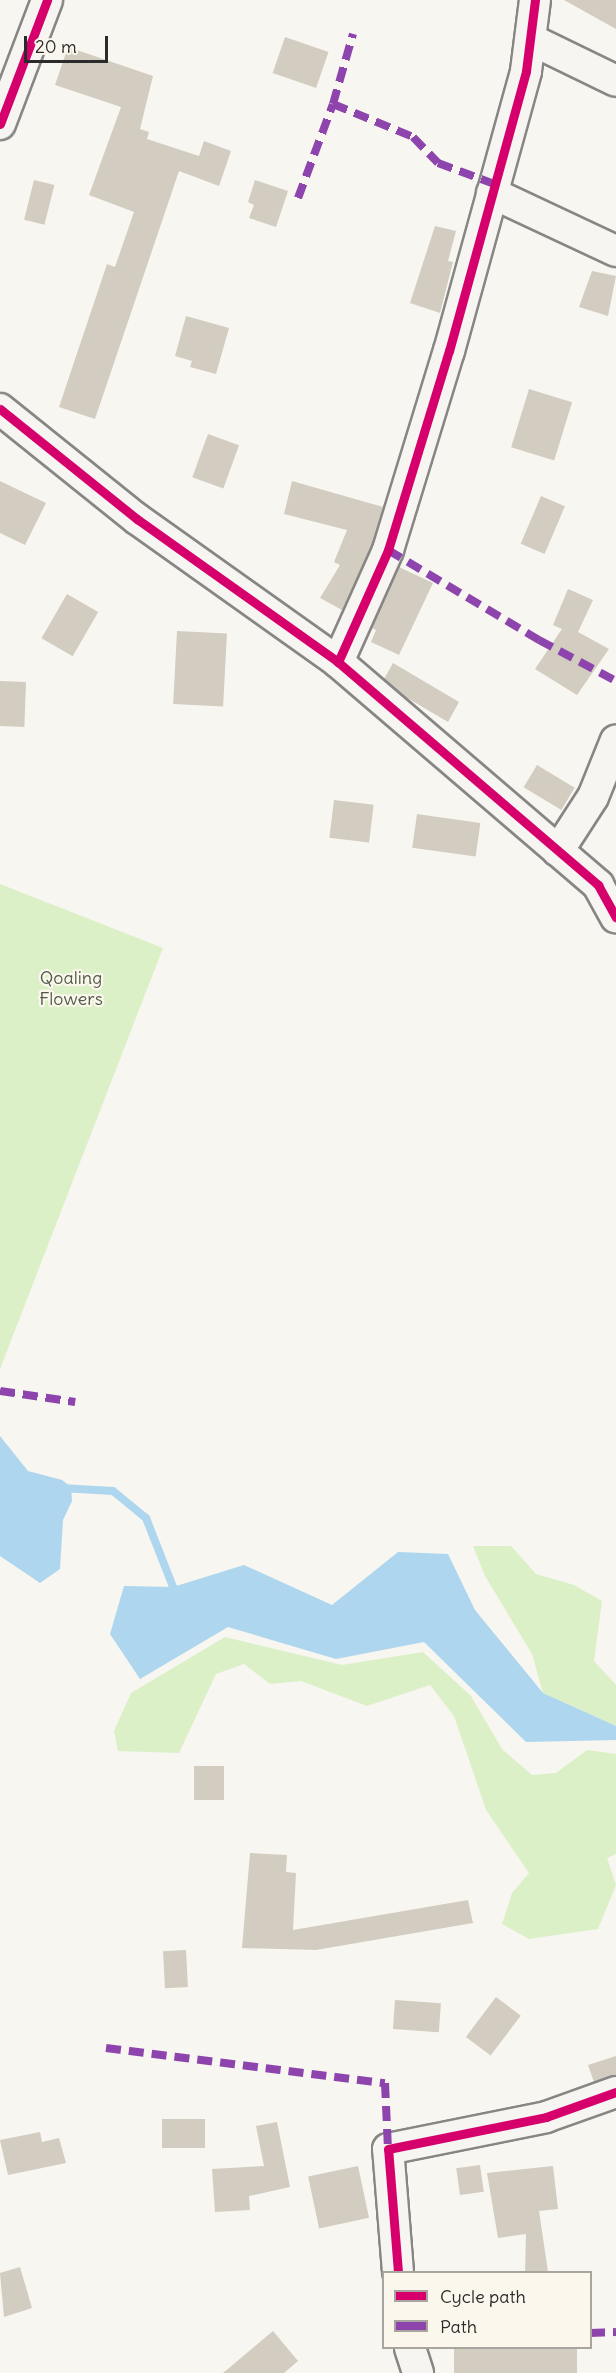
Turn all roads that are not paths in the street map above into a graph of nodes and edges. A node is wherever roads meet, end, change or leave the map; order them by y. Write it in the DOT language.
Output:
graph roads {
  1 [pos="47,0"];
  2 [pos="535,0"];
  3 [pos="532,40"];
  4 [pos="616,81"];
  5 [pos="0,124"];
  6 [pos="492,193"];
  7 [pos="616,251"];
  8 [pos="0,410"];
  9 [pos="338,662"];
  10 [pos="616,740"];
  11 [pos="558,851"];
  12 [pos="607,883"];
  13 [pos="616,917"];
  14 [pos="616,2092"];
  15 [pos="398,2271"];
  16 [pos="410,2349"];
  17 [pos="418,2373"];
  1 -- 5 [label="street"];
  2 -- 3 [label="street"];
  3 -- 4 [label="street"];
  3 -- 6 [label="street"];
  6 -- 7 [label="street"];
  6 -- 9 [label="street"];
  8 -- 9 [label="street"];
  9 -- 11 [label="street"];
  10 -- 11 [label="street"];
  11 -- 12 [label="street"];
  12 -- 13 [label="street"];
  14 -- 15 [label="street"];
  16 -- 17 [label="street"];
}
